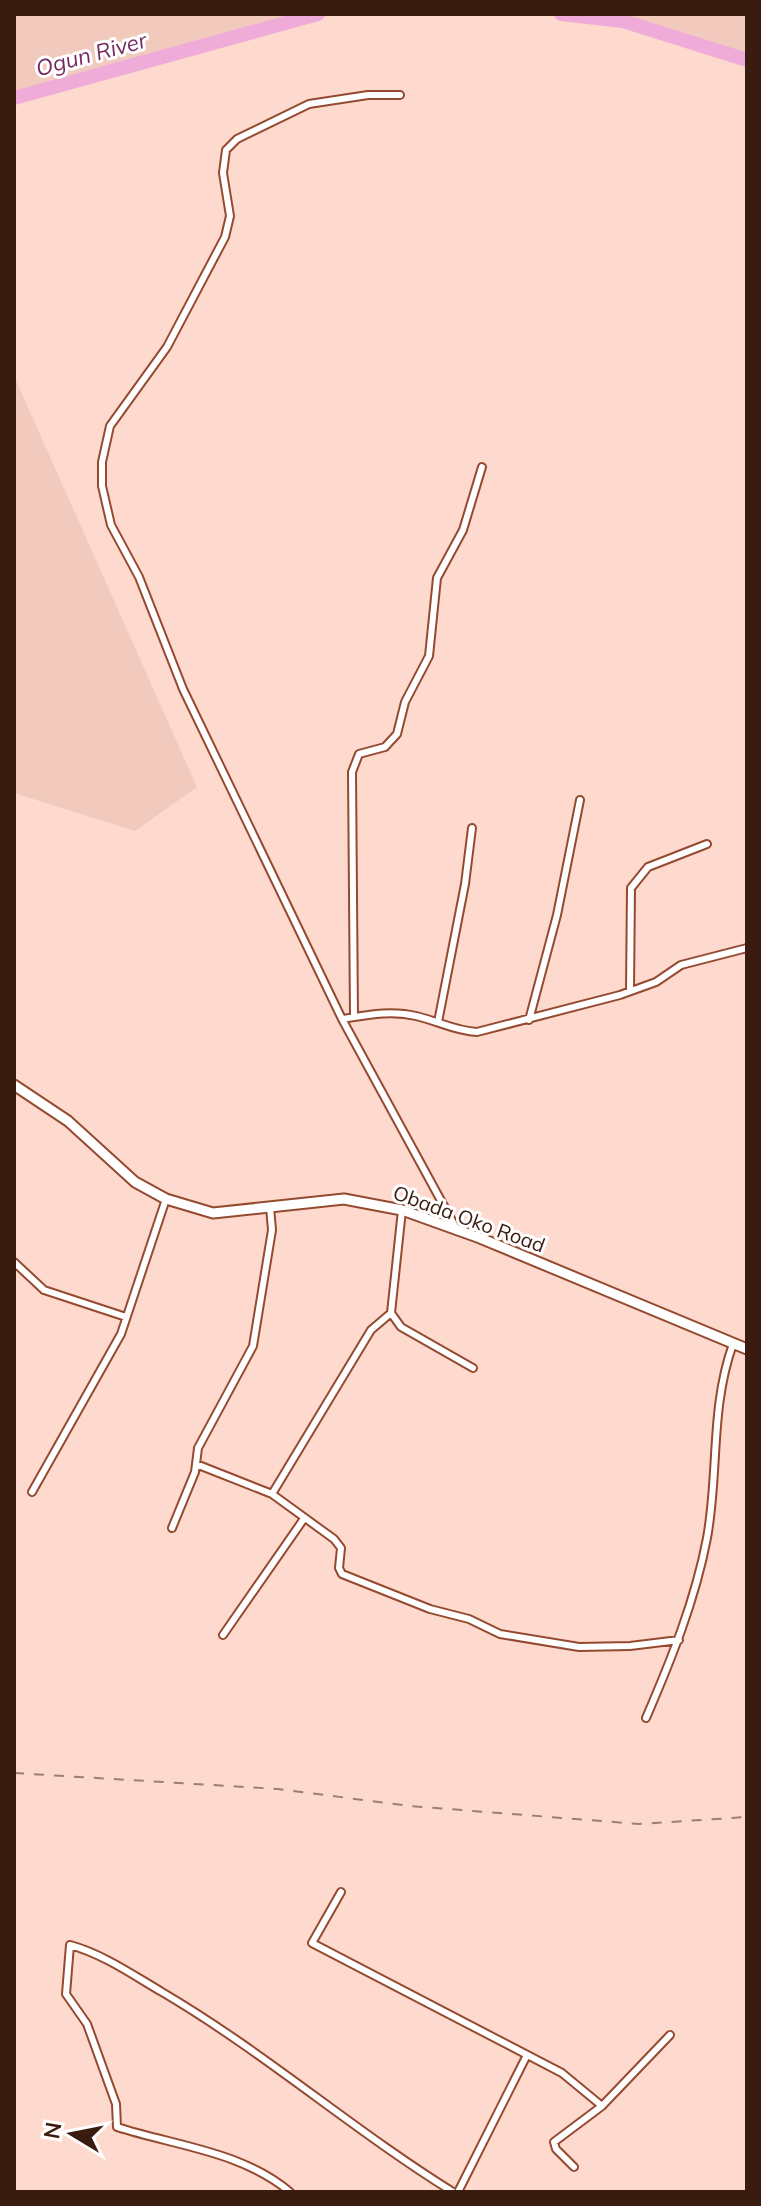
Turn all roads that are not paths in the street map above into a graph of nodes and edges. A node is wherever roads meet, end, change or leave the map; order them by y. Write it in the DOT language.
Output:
graph roads {
  1 [pos="400,95"];
  2 [pos="482,467"];
  3 [pos="580,800"];
  4 [pos="472,828"];
  5 [pos="707,844"];
  6 [pos="747,948"];
  7 [pos="630,991"];
  8 [pos="354,1017"];
  9 [pos="342,1019"];
  10 [pos="529,1020"];
  11 [pos="438,1022"];
  12 [pos="14,1085"];
  13 [pos="166,1199"];
  14 [pos="270,1207"];
  15 [pos="402,1210"];
  16 [pos="457,1230"];
  17 [pos="14,1262"];
  18 [pos="391,1313"];
  19 [pos="126,1317"];
  20 [pos="733,1344"];
  21 [pos="747,1349"];
  22 [pos="473,1368"];
  23 [pos="196,1464"];
  24 [pos="32,1492"];
  25 [pos="272,1494"];
  26 [pos="303,1520"];
  27 [pos="172,1528"];
  28 [pos="223,1635"];
  29 [pos="679,1640"];
  30 [pos="646,1718"];
  31 [pos="341,1892"];
  32 [pos="670,2035"];
  33 [pos="527,2055"];
  34 [pos="602,2106"];
  35 [pos="574,2167"];
  36 [pos="290,2192"];
  37 [pos="455,2192"];
  1 -- 9 [label="street"];
  2 -- 8 [label="street"];
  3 -- 10 [label="street"];
  4 -- 11 [label="street"];
  5 -- 7 [label="street"];
  6 -- 7 [label="street"];
  7 -- 10 [label="street"];
  8 -- 9 [label="street"];
  8 -- 11 [label="street"];
  9 -- 16 [label="street"];
  10 -- 11 [label="street"];
  12 -- 13 [label="main road, Obada Oko Road"];
  13 -- 14 [label="main road, Obada Oko Road"];
  13 -- 19 [label="street"];
  14 -- 15 [label="main road, Obada Oko Road"];
  14 -- 23 [label="street"];
  15 -- 16 [label="main road, Obada Oko Road"];
  15 -- 18 [label="street"];
  16 -- 20 [label="main road, Obada Oko Road"];
  17 -- 19 [label="street"];
  18 -- 22 [label="street"];
  18 -- 25 [label="street"];
  19 -- 24 [label="street"];
  20 -- 21 [label="main road, Obada Oko Road"];
  20 -- 29 [label="street"];
  23 -- 25 [label="street"];
  23 -- 27 [label="street"];
  25 -- 26 [label="street"];
  26 -- 28 [label="street"];
  26 -- 29 [label="street"];
  29 -- 30 [label="street"];
  31 -- 33 [label="street"];
  32 -- 34 [label="street"];
  33 -- 34 [label="street"];
  33 -- 37 [label="street"];
  34 -- 35 [label="street"];
  36 -- 37 [label="street"];
}
